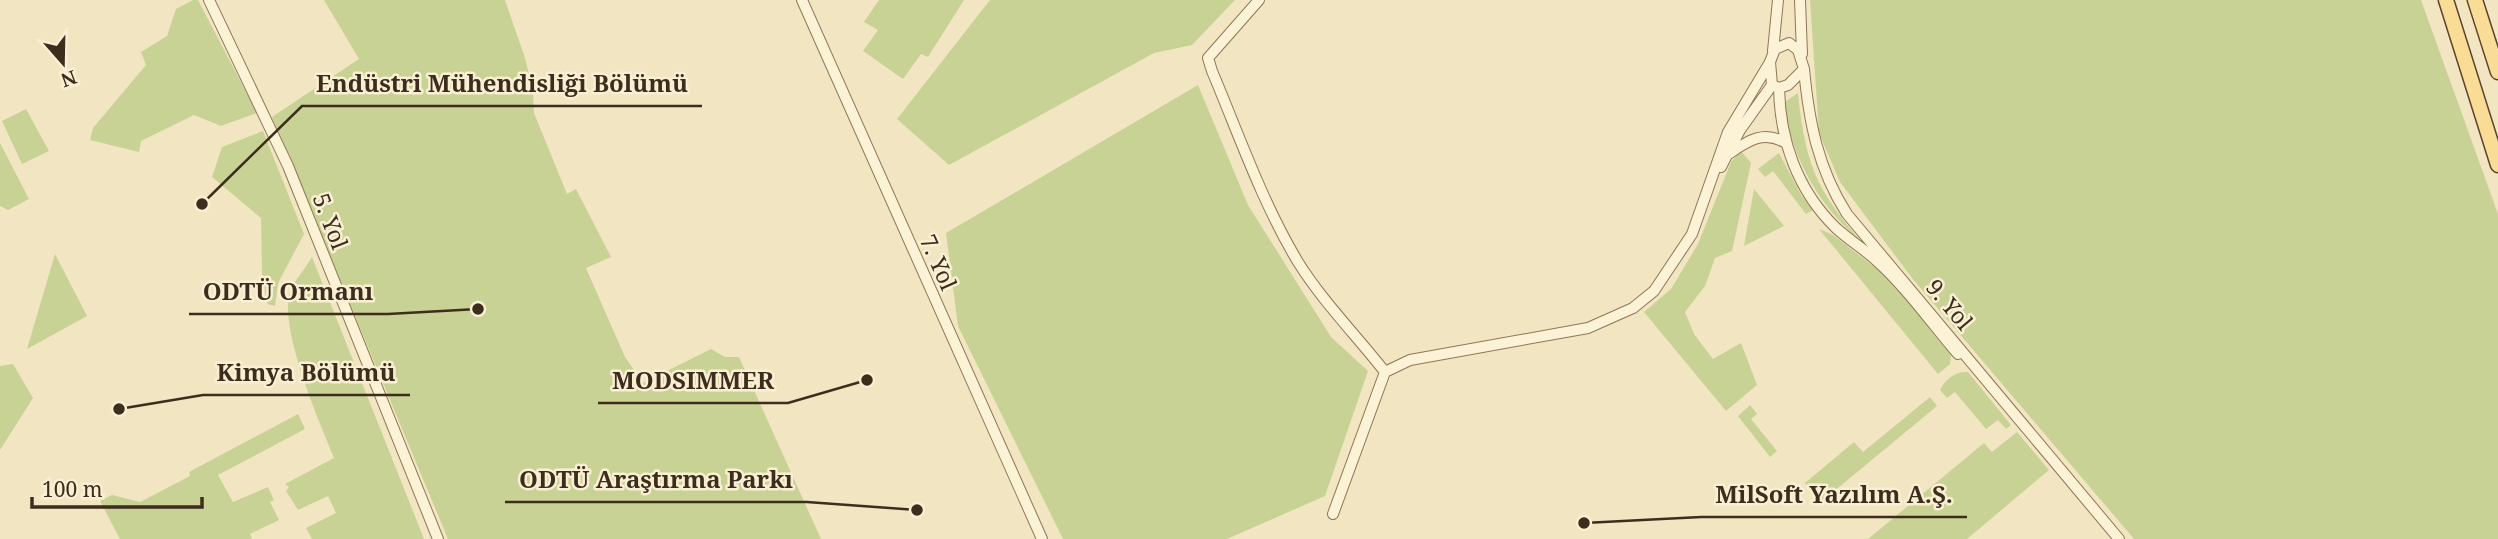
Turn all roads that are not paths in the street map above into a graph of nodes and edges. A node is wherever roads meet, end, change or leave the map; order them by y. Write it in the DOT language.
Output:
graph roads {
  1 [pos="209,0"];
  2 [pos="802,0"];
  3 [pos="1259,0"];
  4 [pos="1778,0"];
  5 [pos="1800,0"];
  6 [pos="2446,0"];
  7 [pos="2475,0"];
  8 [pos="1772,57"];
  9 [pos="1803,64"];
  10 [pos="2498,72"];
  11 [pos="1776,86"];
  12 [pos="1786,143"];
  13 [pos="1728,155"];
  14 [pos="2498,164"];
  15 [pos="1706,195"];
  16 [pos="1385,372"];
  17 [pos="1333,514"];
  18 [pos="438,539"];
  19 [pos="1042,539"];
  20 [pos="2110,539"];
  21 [pos="2119,539"];
  1 -- 18 [label="street, 5. Yol"];
  2 -- 19 [label="street, 7. Yol"];
  3 -- 16 [label="street"];
  4 -- 8 [label="street, 9. Yol"];
  5 -- 9 [label="street, 9. Yol"];
  6 -- 14 [label="main road"];
  7 -- 10 [label="main road"];
  8 -- 9 [label="street"];
  8 -- 11 [label="street, 9. Yol"];
  8 -- 15 [label="street"];
  9 -- 11 [label="street"];
  9 -- 21 [label="street, 9. Yol"];
  11 -- 12 [label="street, 9. Yol"];
  11 -- 13 [label="street"];
  12 -- 13 [label="street"];
  12 -- 20 [label="street, 9. Yol"];
  13 -- 15 [label="street"];
  15 -- 16 [label="street"];
  16 -- 17 [label="street"];
}
